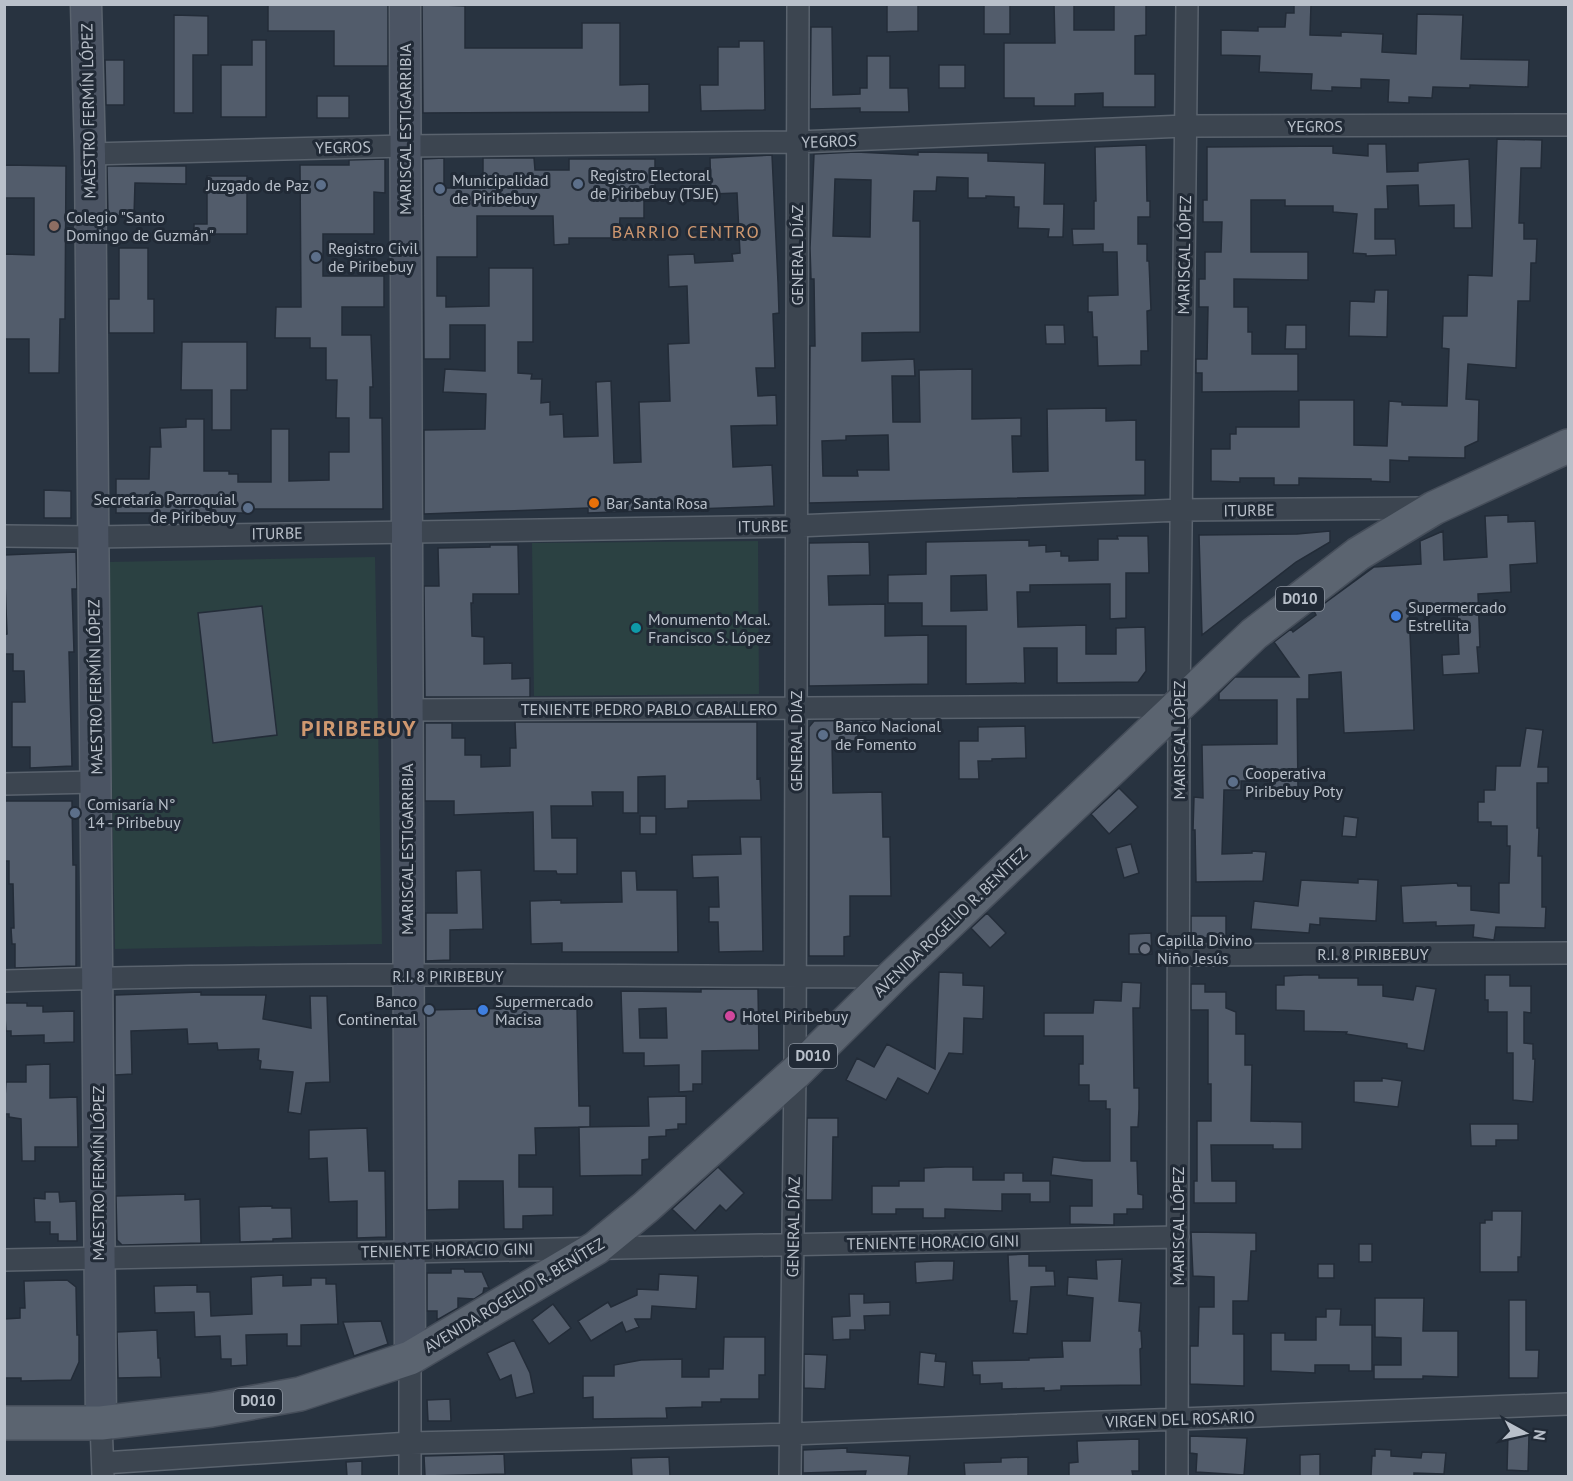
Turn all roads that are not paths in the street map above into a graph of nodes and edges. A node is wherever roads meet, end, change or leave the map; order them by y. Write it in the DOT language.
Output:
graph roads {
  1 [pos="86,4"];
  2 [pos="405,4"];
  3 [pos="798,4"];
  4 [pos="1186,4"];
  5 [pos="1569,125"];
  6 [pos="1185,126"];
  7 [pos="798,142"];
  8 [pos="405,146"];
  9 [pos="90,154"];
  10 [pos="1569,446"];
  11 [pos="1434,508"];
  12 [pos="1181,510"];
  13 [pos="796,525"];
  14 [pos="406,531"];
  15 [pos="4,536"];
  16 [pos="92,537"];
  17 [pos="1179,706"];
  18 [pos="796,709"];
  19 [pos="407,710"];
  20 [pos="96,782"];
  21 [pos="4,784"];
  22 [pos="1569,953"];
  23 [pos="1178,955"];
  24 [pos="408,976"];
  25 [pos="795,977"];
  26 [pos="892,977"];
  27 [pos="98,978"];
  28 [pos="4,981"];
  29 [pos="795,1074"];
  30 [pos="1178,1237"];
  31 [pos="793,1244"];
  32 [pos="596,1248"];
  33 [pos="409,1251"];
  34 [pos="98,1259"];
  35 [pos="4,1260"];
  36 [pos="410,1358"];
  37 [pos="1569,1404"];
  38 [pos="1178,1419"];
  39 [pos="4,1423"];
  40 [pos="101,1423"];
  41 [pos="790,1434"];
  42 [pos="411,1443"];
  43 [pos="103,1470"];
  44 [pos="410,1476"];
  45 [pos="790,1476"];
  46 [pos="1177,1476"];
  1 -- 9 [label="street, MAESTRO FERMÍN LÓPEZ"];
  2 -- 8 [label="street, MARISCAL ESTIGARRIBIA"];
  3 -- 7 [label="street, GENERAL DÍAZ"];
  4 -- 6 [label="street, MARISCAL LÓPEZ"];
  5 -- 6 [label="street, YEGROS"];
  6 -- 7 [label="street, YEGROS"];
  6 -- 12 [label="street, MARISCAL LÓPEZ"];
  7 -- 8 [label="street, YEGROS"];
  7 -- 13 [label="street, GENERAL DÍAZ"];
  8 -- 9 [label="street, YEGROS"];
  8 -- 14 [label="street, MARISCAL ESTIGARRIBIA"];
  9 -- 16 [label="street, MAESTRO FERMÍN LÓPEZ"];
  10 -- 11 [label="main road, AVENIDA ROGELIO R. BENÍTEZ / D010"];
  11 -- 12 [label="street, ITURBE"];
  11 -- 17 [label="main road, AVENIDA ROGELIO R. BENÍTEZ / D010"];
  12 -- 13 [label="street, ITURBE"];
  12 -- 17 [label="street, MARISCAL LÓPEZ"];
  13 -- 14 [label="street, ITURBE"];
  13 -- 18 [label="street, GENERAL DÍAZ"];
  14 -- 16 [label="street, ITURBE"];
  14 -- 19 [label="street, MARISCAL ESTIGARRIBIA"];
  15 -- 16 [label="street, ITURBE"];
  16 -- 20 [label="street, MAESTRO FERMÍN LÓPEZ"];
  17 -- 18 [label="street, TENIENTE PEDRO PABLO CABALLERO"];
  17 -- 23 [label="street, MARISCAL LÓPEZ"];
  17 -- 26 [label="main road, AVENIDA ROGELIO R. BENÍTEZ / D010"];
  18 -- 19 [label="street, TENIENTE PEDRO PABLO CABALLERO"];
  18 -- 25 [label="street, GENERAL DÍAZ"];
  19 -- 24 [label="street, MARISCAL ESTIGARRIBIA"];
  20 -- 21 [label="street"];
  20 -- 27 [label="street, MAESTRO FERMÍN LÓPEZ"];
  22 -- 23 [label="street, R.I. 8 PIRIBEBUY"];
  23 -- 30 [label="street, MARISCAL LÓPEZ"];
  24 -- 25 [label="street, R.I. 8 PIRIBEBUY"];
  24 -- 27 [label="street, R.I. 8 PIRIBEBUY"];
  24 -- 33 [label="street, MARISCAL ESTIGARRIBIA"];
  25 -- 26 [label="street, R.I. 8 PIRIBEBUY"];
  25 -- 29 [label="street, GENERAL DÍAZ"];
  26 -- 29 [label="main road, AVENIDA ROGELIO R. BENÍTEZ / D010"];
  27 -- 28 [label="street, R.I. 8 PIRIBEBUY"];
  27 -- 34 [label="street, MAESTRO FERMÍN LÓPEZ"];
  29 -- 31 [label="street, GENERAL DÍAZ"];
  29 -- 32 [label="main road, AVENIDA ROGELIO R. BENÍTEZ / D010"];
  30 -- 31 [label="street, TENIENTE HORACIO GINI"];
  30 -- 38 [label="street, MARISCAL LÓPEZ"];
  31 -- 32 [label="street, TENIENTE HORACIO GINI"];
  31 -- 41 [label="street, GENERAL DÍAZ"];
  32 -- 33 [label="street, TENIENTE HORACIO GINI"];
  32 -- 36 [label="main road, AVENIDA ROGELIO R. BENÍTEZ / D010"];
  33 -- 34 [label="street, TENIENTE HORACIO GINI"];
  33 -- 36 [label="street, MARISCAL ESTIGARRIBIA"];
  34 -- 35 [label="street, TENIENTE HORACIO GINI"];
  34 -- 40 [label="street, MAESTRO FERMÍN LÓPEZ"];
  36 -- 40 [label="main road, AVENIDA ROGELIO R. BENÍTEZ / D010"];
  36 -- 42 [label="street, MARISCAL ESTIGARRIBIA"];
  37 -- 38 [label="street, VIRGEN DEL ROSARIO"];
  38 -- 41 [label="street, VIRGEN DEL ROSARIO"];
  38 -- 46 [label="street, MARISCAL LÓPEZ"];
  39 -- 40 [label="main road, AVENIDA ROGELIO R. BENÍTEZ / D010"];
  40 -- 43 [label="street, MAESTRO FERMÍN LÓPEZ"];
  41 -- 42 [label="street, VIRGEN DEL ROSARIO"];
  41 -- 45 [label="street, GENERAL DÍAZ"];
  42 -- 43 [label="street, VIRGEN DEL ROSARIO"];
  42 -- 44 [label="street, MARISCAL ESTIGARRIBIA"];
}
